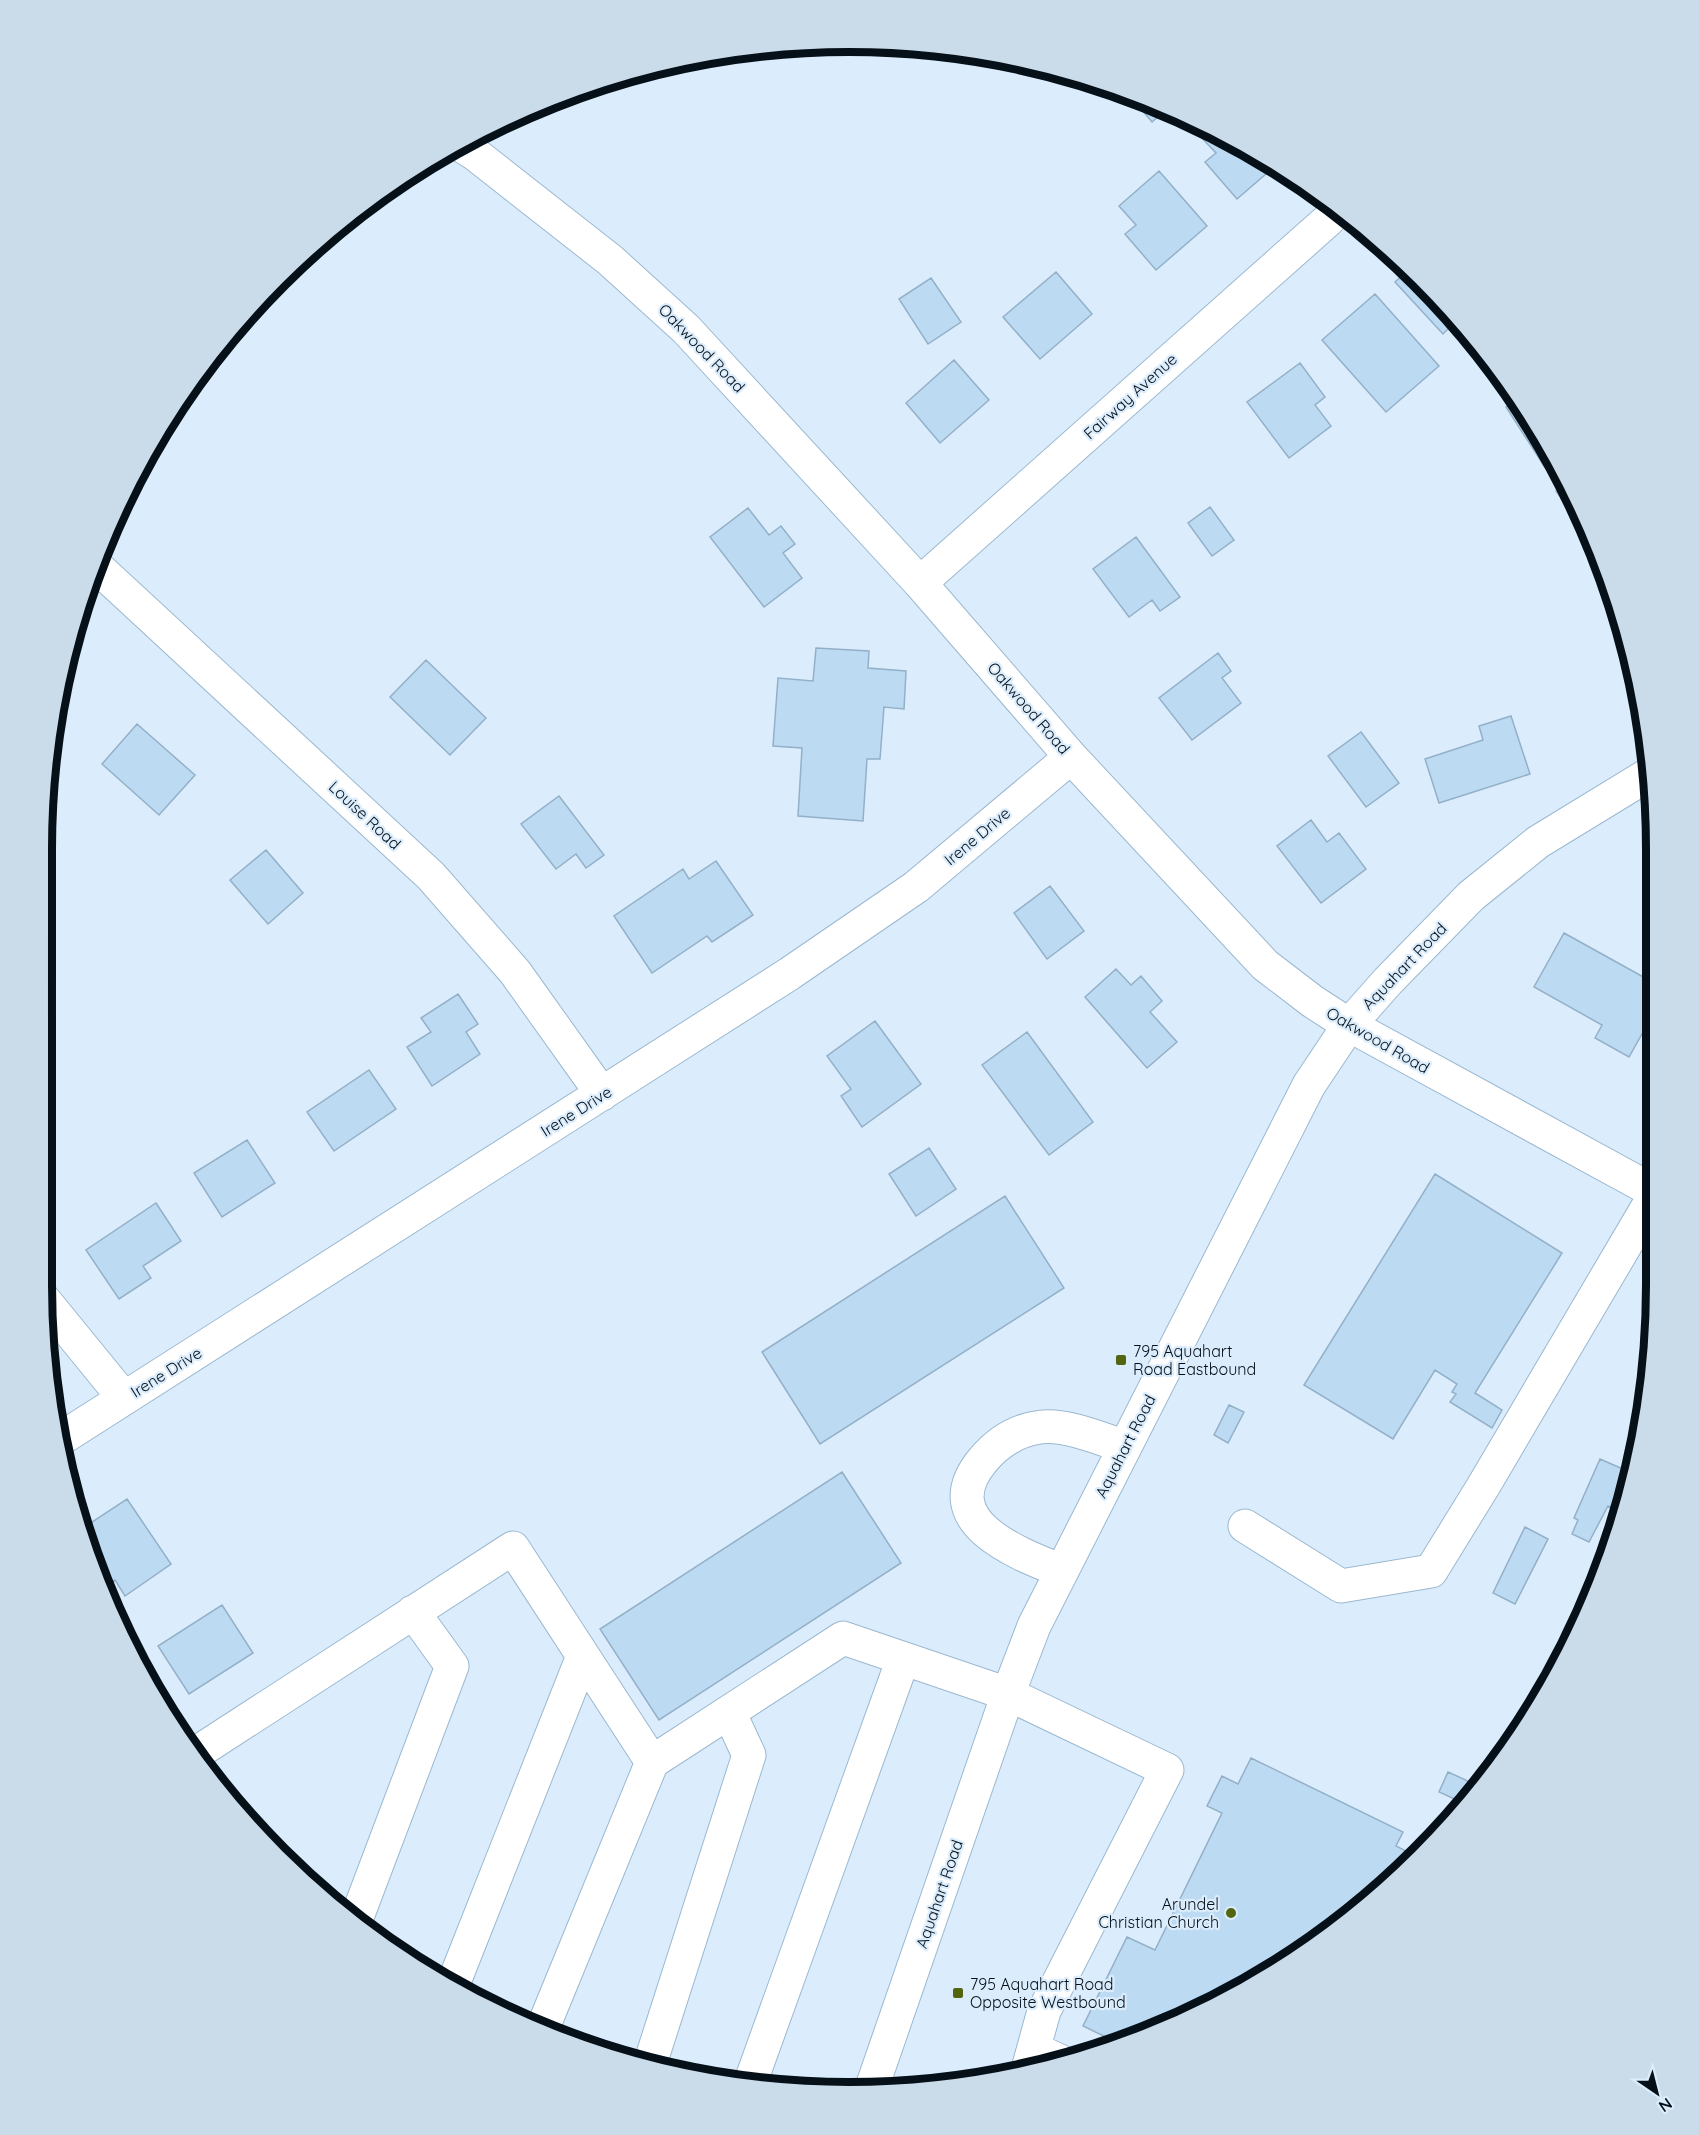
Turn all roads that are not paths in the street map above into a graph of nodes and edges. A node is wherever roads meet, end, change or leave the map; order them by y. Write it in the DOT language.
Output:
graph roads {
  1 [pos="468,150"];
  2 [pos="1332,215"];
  3 [pos="103,572"];
  4 [pos="920,583"];
  5 [pos="1071,757"];
  6 [pos="1643,778"];
  7 [pos="1348,1025"];
  8 [pos="602,1094"];
  9 [pos="1646,1187"];
  10 [pos="1646,1212"];
  11 [pos="53,1311"];
  12 [pos="124,1398"];
  13 [pos="67,1435"];
  14 [pos="1125,1447"];
  15 [pos="1245,1526"];
  16 [pos="1062,1571"];
  17 [pos="413,1612"];
  18 [pos="583,1656"];
  19 [pos="903,1659"];
  20 [pos="1008,1694"];
  21 [pos="729,1712"];
  22 [pos="202,1749"];
  23 [pos="652,1762"];
  24 [pos="358,1913"];
  25 [pos="455,1978"];
  26 [pos="545,2022"];
  27 [pos="652,2057"];
  28 [pos="1031,2059"];
  29 [pos="753,2077"];
  30 [pos="874,2082"];
  1 -- 4 [label="street, Oakwood Road"];
  2 -- 4 [label="street, Fairway Avenue"];
  3 -- 8 [label="street, Louise Road"];
  4 -- 5 [label="street, Oakwood Road"];
  5 -- 7 [label="street, Oakwood Road"];
  5 -- 8 [label="street, Irene Drive"];
  6 -- 7 [label="street, Aquahart Road"];
  7 -- 9 [label="street, Oakwood Road"];
  7 -- 14 [label="street, Aquahart Road"];
  8 -- 12 [label="street, Irene Drive"];
  10 -- 15 [label="street"];
  11 -- 12 [label="street"];
  12 -- 13 [label="street, Irene Drive"];
  14 -- 16 [label="street, Aquahart Road"];
  14 -- 16 [label="street"];
  16 -- 20 [label="street, Aquahart Road"];
  17 -- 18 [label="street"];
  17 -- 22 [label="street"];
  17 -- 24 [label="street"];
  18 -- 23 [label="street"];
  18 -- 25 [label="street"];
  19 -- 20 [label="street"];
  19 -- 21 [label="street"];
  19 -- 29 [label="street"];
  20 -- 28 [label="street"];
  20 -- 30 [label="street, Aquahart Road"];
  21 -- 23 [label="street"];
  21 -- 27 [label="street"];
  23 -- 26 [label="street"];
}
